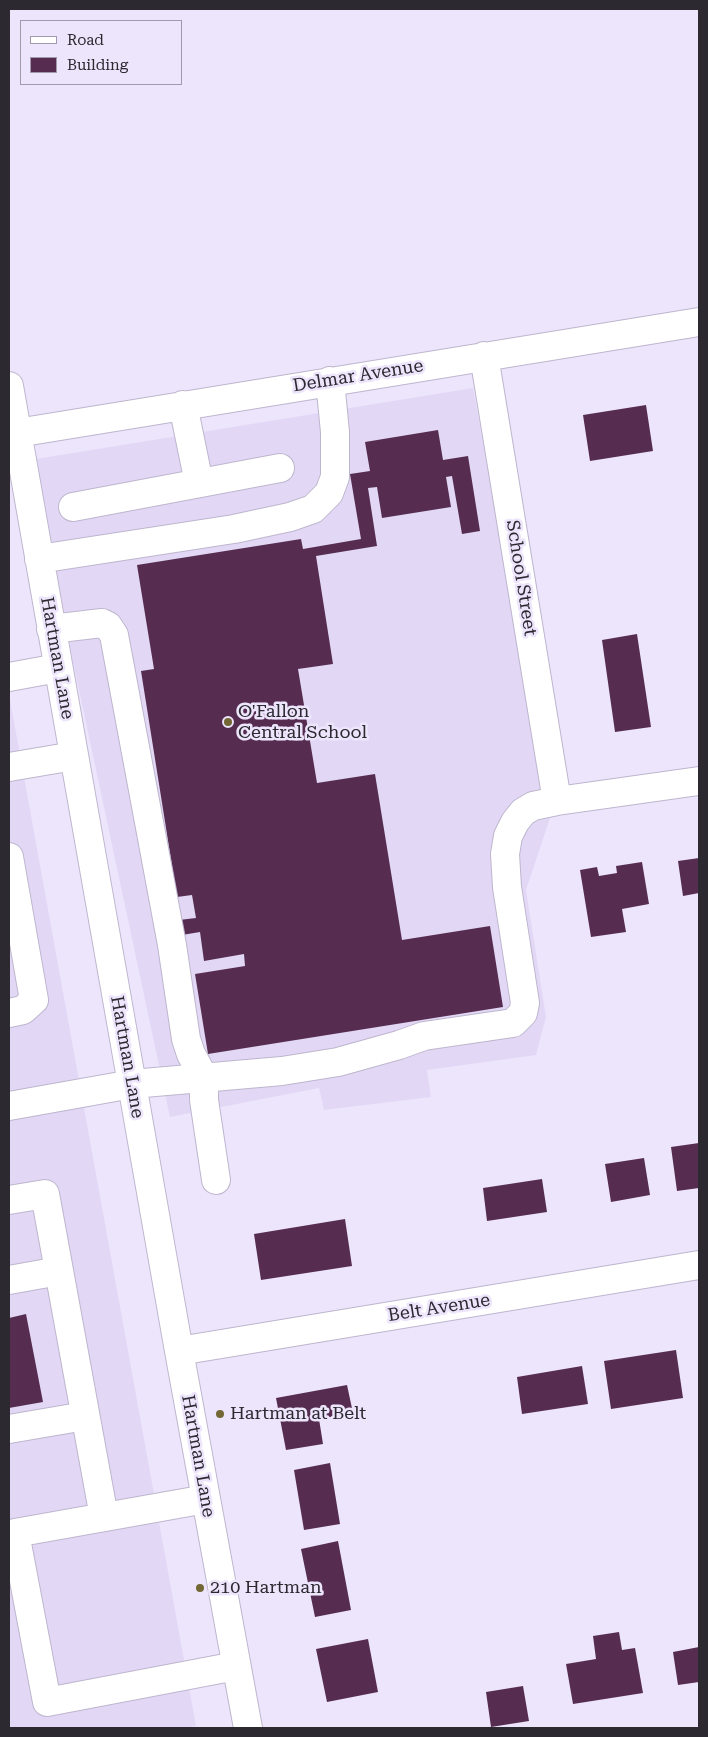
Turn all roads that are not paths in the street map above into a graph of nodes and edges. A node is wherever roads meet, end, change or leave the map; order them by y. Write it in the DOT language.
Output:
graph roads {
  1 [pos="699,322"];
  2 [pos="484,356"];
  3 [pos="330,381"];
  4 [pos="9,386"];
  5 [pos="183,405"];
  6 [pos="17,433"];
  7 [pos="280,468"];
  8 [pos="199,483"];
  9 [pos="73,507"];
  10 [pos="39,559"];
  11 [pos="51,629"];
  12 [pos="58,668"];
  13 [pos="9,676"];
  14 [pos="74,756"];
  15 [pos="9,767"];
  16 [pos="699,781"];
  17 [pos="557,800"];
  18 [pos="9,857"];
  19 [pos="9,1012"];
  20 [pos="204,1078"];
  21 [pos="132,1084"];
  22 [pos="9,1106"];
  23 [pos="216,1180"];
  24 [pos="9,1200"];
  25 [pos="699,1265"];
  26 [pos="59,1271"];
  27 [pos="9,1280"];
  28 [pos="179,1351"];
  29 [pos="86,1416"];
  30 [pos="9,1429"];
  31 [pos="206,1499"];
  32 [pos="104,1517"];
  33 [pos="236,1666"];
  34 [pos="248,1728"];
  1 -- 2 [label="street, Delmar Avenue"];
  2 -- 3 [label="street, Delmar Avenue"];
  2 -- 17 [label="street, School Street"];
  3 -- 5 [label="street, Delmar Avenue"];
  3 -- 10 [label="street"];
  4 -- 6 [label="street, Hartman Lane"];
  5 -- 6 [label="street, Delmar Avenue"];
  5 -- 8 [label="street"];
  6 -- 10 [label="street, Hartman Lane"];
  7 -- 8 [label="street"];
  8 -- 9 [label="street"];
  10 -- 11 [label="street, Hartman Lane"];
  11 -- 12 [label="street, Hartman Lane"];
  11 -- 20 [label="street"];
  12 -- 13 [label="street"];
  12 -- 14 [label="street, Hartman Lane"];
  14 -- 15 [label="street"];
  14 -- 21 [label="street, Hartman Lane"];
  16 -- 17 [label="street"];
  17 -- 20 [label="street"];
  18 -- 19 [label="street"];
  20 -- 21 [label="street"];
  20 -- 23 [label="street"];
  21 -- 22 [label="street"];
  21 -- 28 [label="street, Hartman Lane"];
  24 -- 26 [label="street"];
  25 -- 28 [label="street, Belt Avenue"];
  26 -- 27 [label="street"];
  26 -- 29 [label="street"];
  28 -- 31 [label="street, Hartman Lane"];
  29 -- 30 [label="street"];
  29 -- 32 [label="street"];
  31 -- 32 [label="street"];
  31 -- 33 [label="street, Hartman Lane"];
  32 -- 33 [label="street"];
  33 -- 34 [label="street, Hartman Lane"];
}
